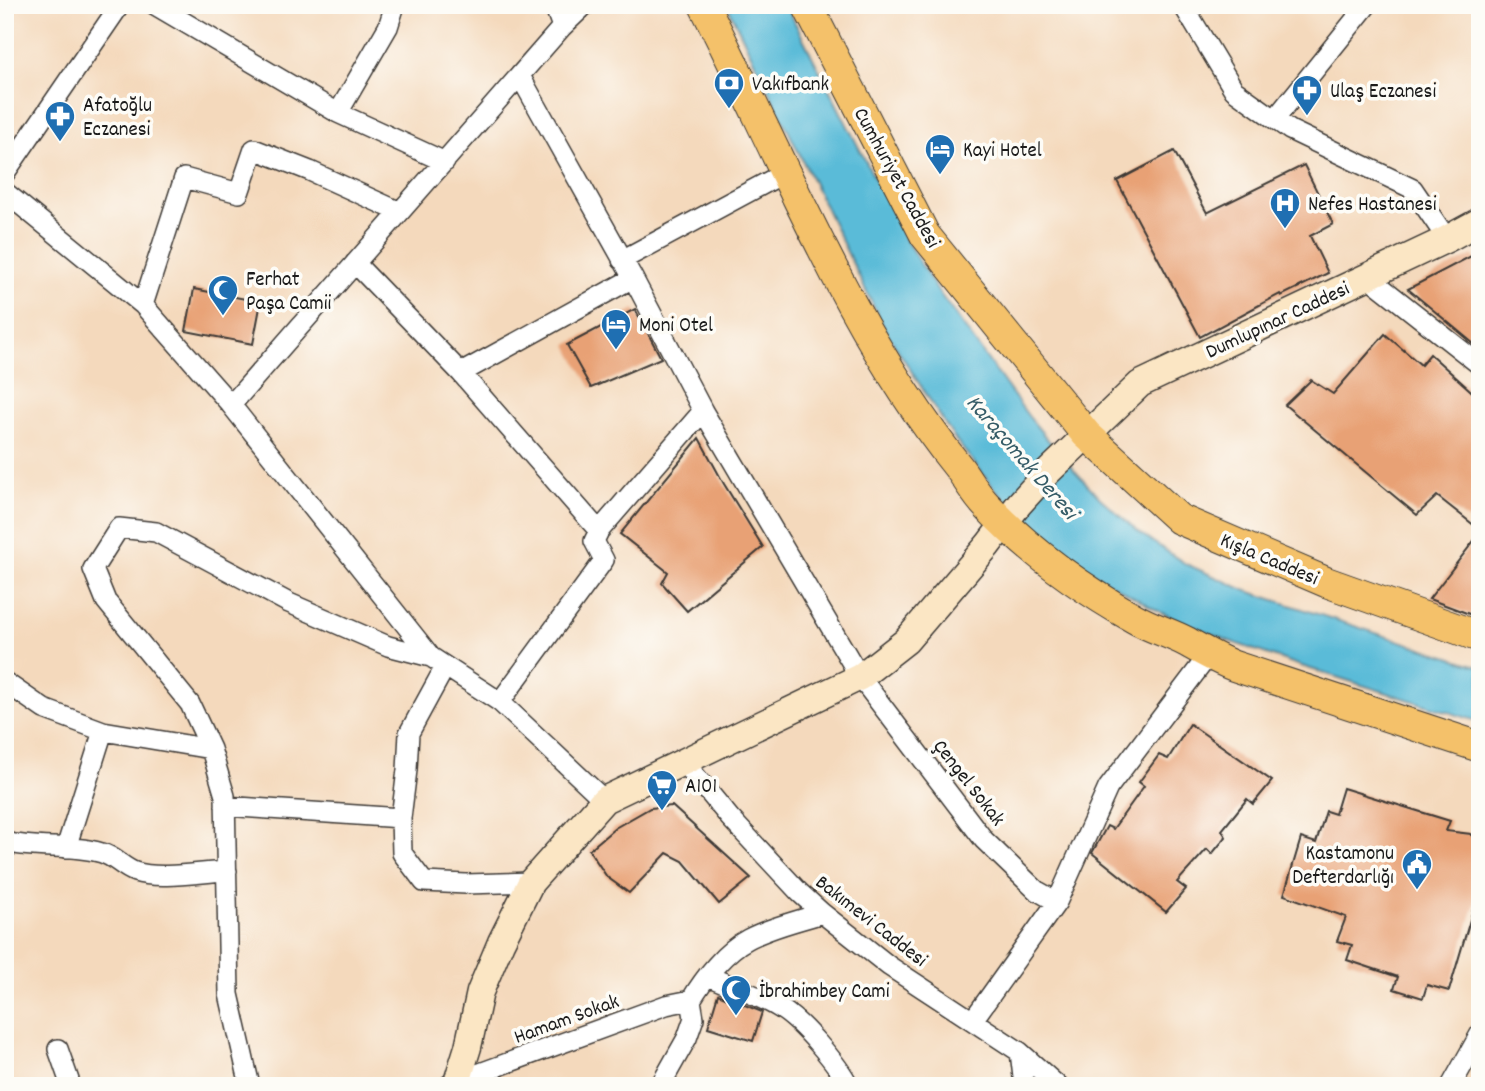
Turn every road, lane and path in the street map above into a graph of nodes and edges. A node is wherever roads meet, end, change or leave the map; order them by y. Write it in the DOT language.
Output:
graph roads {
  1 [pos="120,5"];
  2 [pos="155,5"];
  3 [pos="395,5"];
  4 [pos="554,5"];
  5 [pos="585,5"];
  6 [pos="704,5"];
  7 [pos="807,5"];
  8 [pos="1183,5"];
  9 [pos="1367,5"];
  10 [pos="562,27"];
  11 [pos="520,76"];
  12 [pos="338,113"];
  13 [pos="1275,119"];
  14 [pos="444,162"];
  15 [pos="786,172"];
  16 [pos="5,173"];
  17 [pos="5,192"];
  18 [pos="400,212"];
  19 [pos="1480,221"];
  20 [pos="1447,239"];
  21 [pos="622,260"];
  22 [pos="355,263"];
  23 [pos="1367,276"];
  24 [pos="634,278"];
  25 [pos="143,305"];
  26 [pos="1480,365"];
  27 [pos="461,373"];
  28 [pos="231,405"];
  29 [pos="703,411"];
  30 [pos="1086,434"];
  31 [pos="1003,523"];
  32 [pos="599,531"];
  33 [pos="1480,637"];
  34 [pos="1209,656"];
  35 [pos="438,662"];
  36 [pos="860,677"];
  37 [pos="5,682"];
  38 [pos="500,702"];
  39 [pos="103,732"];
  40 [pos="1480,747"];
  41 [pos="211,749"];
  42 [pos="684,762"];
  43 [pos="604,800"];
  44 [pos="225,806"];
  45 [pos="401,818"];
  46 [pos="5,842"];
  47 [pos="66,848"];
  48 [pos="227,871"];
  49 [pos="531,882"];
  50 [pos="1057,902"];
  51 [pos="822,913"];
  52 [pos="708,976"];
  53 [pos="691,1000"];
  54 [pos="973,1020"];
  55 [pos="1480,1034"];
  56 [pos="58,1049"];
  57 [pos="1020,1052"];
  58 [pos="1480,1060"];
  59 [pos="455,1085"];
  60 [pos="71,1086"];
  61 [pos="250,1086"];
  62 [pos="660,1086"];
  63 [pos="849,1086"];
  64 [pos="1024,1086"];
  65 [pos="1058,1086"];
  66 [pos="1451,1086"];
  67 [pos="1466,1086"];
  1 -- 16 [label="street"];
  2 -- 12 [label="street"];
  3 -- 12 [label="street"];
  4 -- 10 [label="street"];
  5 -- 10 [label="street"];
  6 -- 15 [label="main road"];
  7 -- 30 [label="main road, Cumhuriyet Caddesi"];
  8 -- 13 [label="street"];
  9 -- 13 [label="street"];
  10 -- 11 [label="street"];
  11 -- 14 [label="street"];
  11 -- 21 [label="street, Çengel Sokak"];
  12 -- 14 [label="street"];
  13 -- 20 [label="street"];
  14 -- 18 [label="street"];
  15 -- 21 [label="street"];
  15 -- 31 [label="main road"];
  17 -- 25 [label="street"];
  18 -- 22 [label="street"];
  18 -- 25 [label="street"];
  19 -- 20 [label="main road, Dumlupınar Caddesi"];
  20 -- 23 [label="main road, Dumlupınar Caddesi"];
  21 -- 24 [label="street, Çengel Sokak"];
  22 -- 27 [label="street"];
  22 -- 28 [label="street"];
  23 -- 26 [label="street"];
  23 -- 30 [label="main road, Dumlupınar Caddesi"];
  24 -- 27 [label="street"];
  24 -- 29 [label="street, Çengel Sokak"];
  25 -- 28 [label="street"];
  27 -- 32 [label="street"];
  28 -- 35 [label="street"];
  29 -- 32 [label="street"];
  29 -- 36 [label="street, Çengel Sokak"];
  30 -- 31 [label="main road, Dumlupınar Caddesi"];
  30 -- 33 [label="main road, Kışla Caddesi"];
  31 -- 34 [label="main road"];
  31 -- 36 [label="main road, Dumlupınar Caddesi"];
  32 -- 38 [label="street"];
  34 -- 40 [label="main road"];
  34 -- 50 [label="street"];
  35 -- 38 [label="street"];
  35 -- 41 [label="street"];
  35 -- 45 [label="street"];
  36 -- 42 [label="main road, Dumlupınar Caddesi"];
  36 -- 50 [label="street, Çengel Sokak"];
  37 -- 39 [label="street"];
  38 -- 43 [label="street"];
  39 -- 41 [label="street"];
  39 -- 47 [label="street"];
  41 -- 44 [label="street"];
  42 -- 43 [label="main road, Dumlupınar Caddesi"];
  42 -- 51 [label="street, Bakımevi Caddesi"];
  43 -- 49 [label="main road"];
  44 -- 45 [label="street"];
  44 -- 48 [label="street"];
  45 -- 49 [label="street"];
  46 -- 47 [label="street"];
  47 -- 48 [label="street"];
  48 -- 61 [label="street"];
  49 -- 59 [label="main road"];
  50 -- 54 [label="street"];
  51 -- 52 [label="street"];
  51 -- 54 [label="street, Bakımevi Caddesi"];
  52 -- 53 [label="street"];
  52 -- 63 [label="street"];
  53 -- 59 [label="street, Hamam Sokak"];
  53 -- 62 [label="street"];
  54 -- 57 [label="street, Bakımevi Caddesi"];
  55 -- 66 [label="street"];
  56 -- 60 [label="street"];
  57 -- 64 [label="street"];
  57 -- 65 [label="street, Bakımevi Caddesi"];
  58 -- 67 [label="street"];
}
